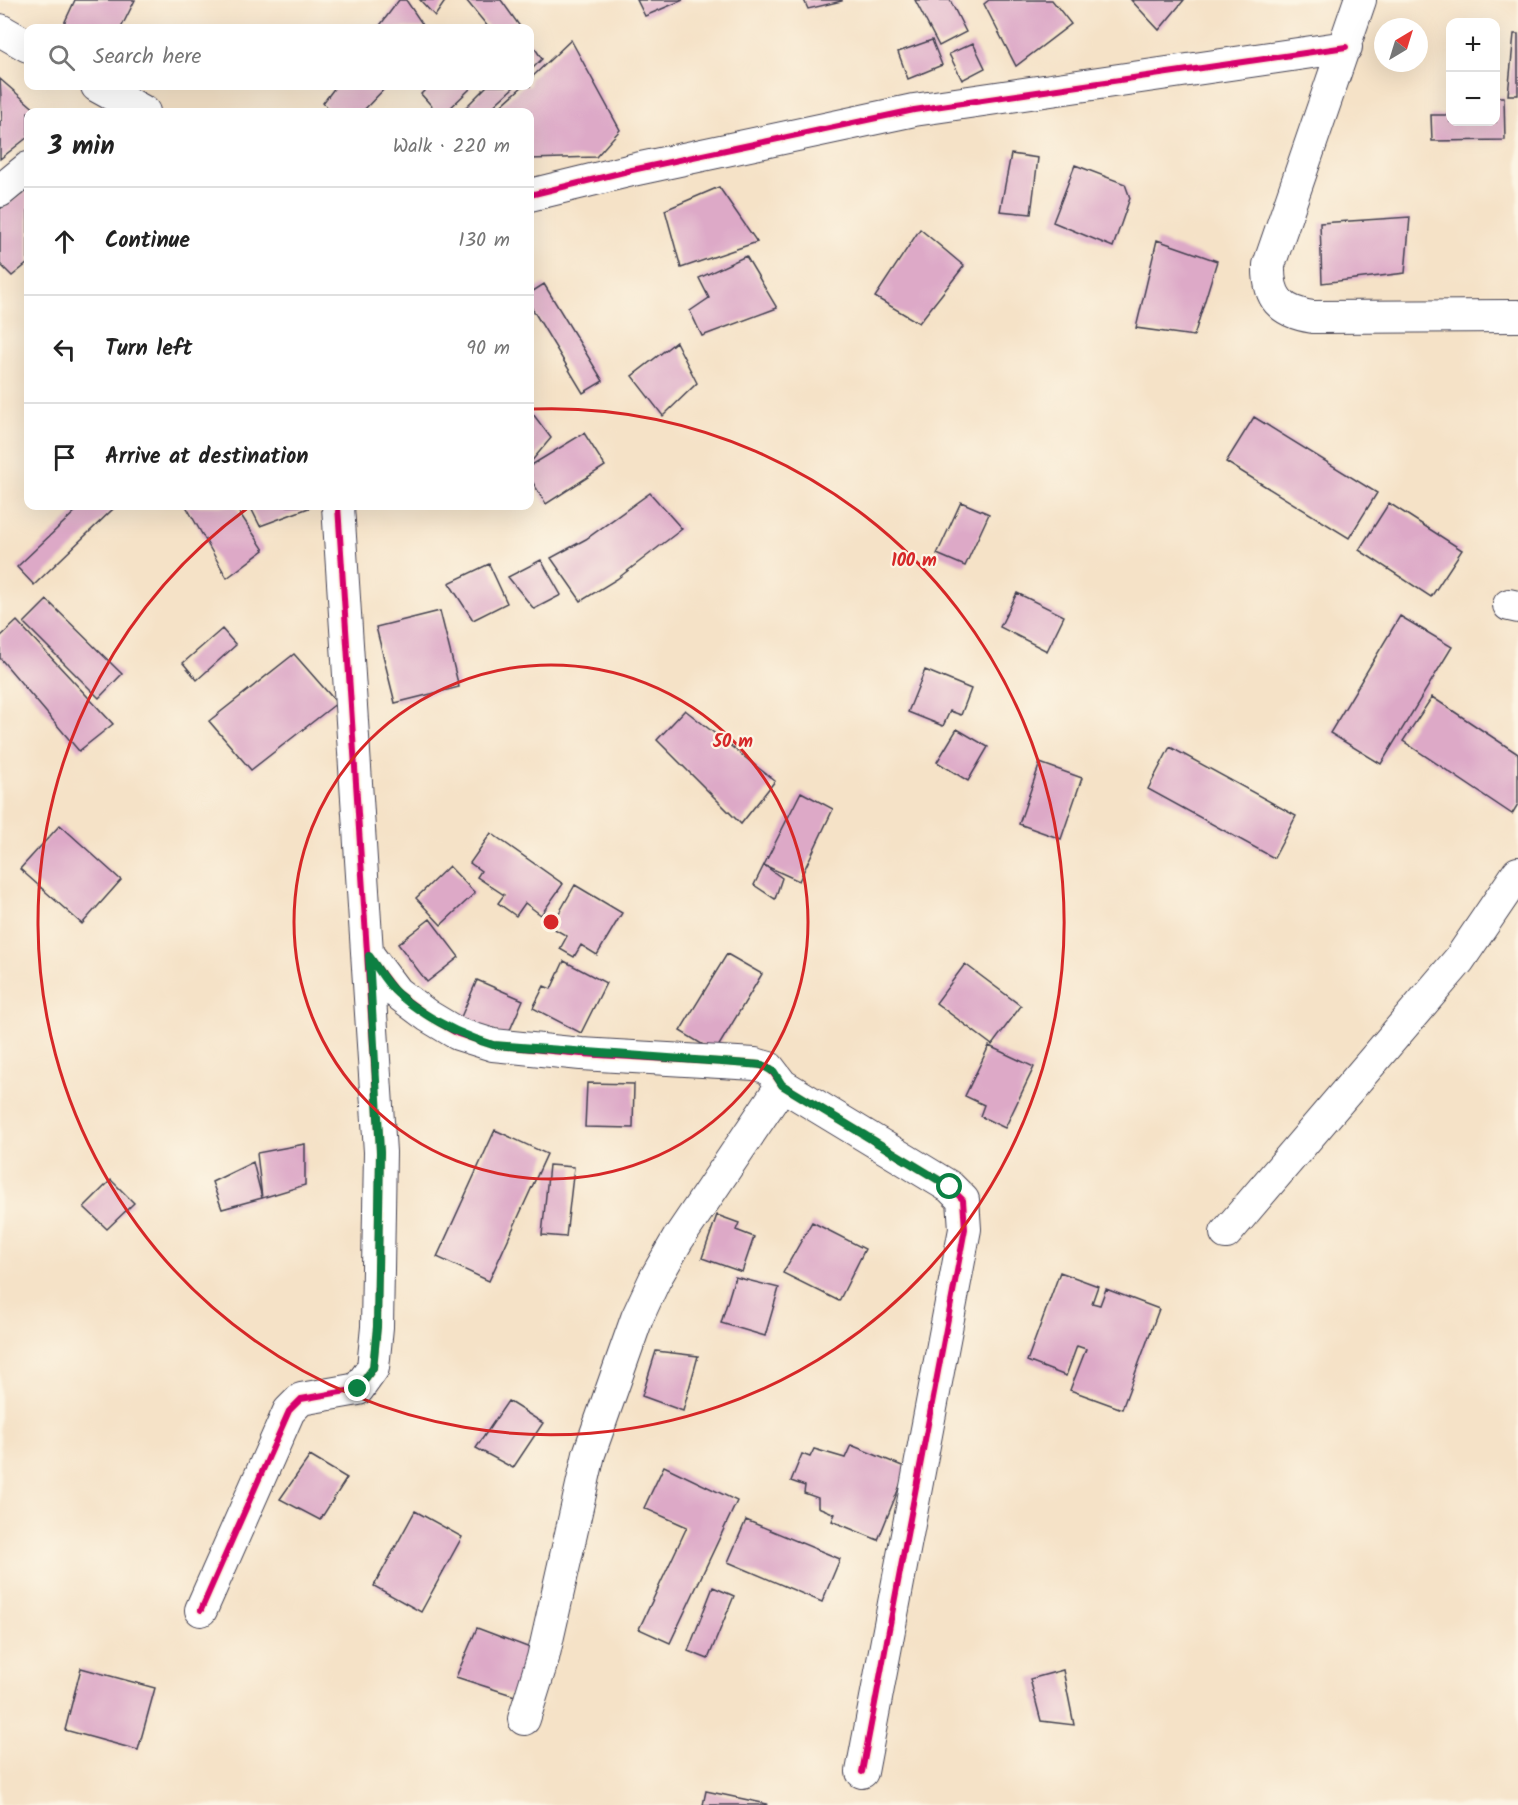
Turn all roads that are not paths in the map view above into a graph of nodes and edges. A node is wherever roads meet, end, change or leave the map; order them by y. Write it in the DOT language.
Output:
graph roads {
  1 [pos="1360,0"];
  2 [pos="0,30"];
  3 [pos="24,44"];
  4 [pos="1346,47"];
  5 [pos="104,90"];
  6 [pos="137,108"];
  7 [pos="24,171"];
  8 [pos="0,191"];
  9 [pos="534,194"];
  10 [pos="1518,316"];
  11 [pos="338,510"];
  12 [pos="1518,873"];
  13 [pos="369,956"];
  14 [pos="782,1085"];
  15 [pos="1226,1233"];
  16 [pos="201,1611"];
  17 [pos="524,1719"];
  18 [pos="862,1772"];
  1 -- 4 [label="street"];
  2 -- 3 [label="street"];
  4 -- 9 [label="street"];
  4 -- 10 [label="street"];
  5 -- 6 [label="street"];
  7 -- 8 [label="street"];
  11 -- 13 [label="street"];
  12 -- 15 [label="street"];
  13 -- 14 [label="street"];
  13 -- 16 [label="street"];
  14 -- 17 [label="street"];
  14 -- 18 [label="street"];
}
